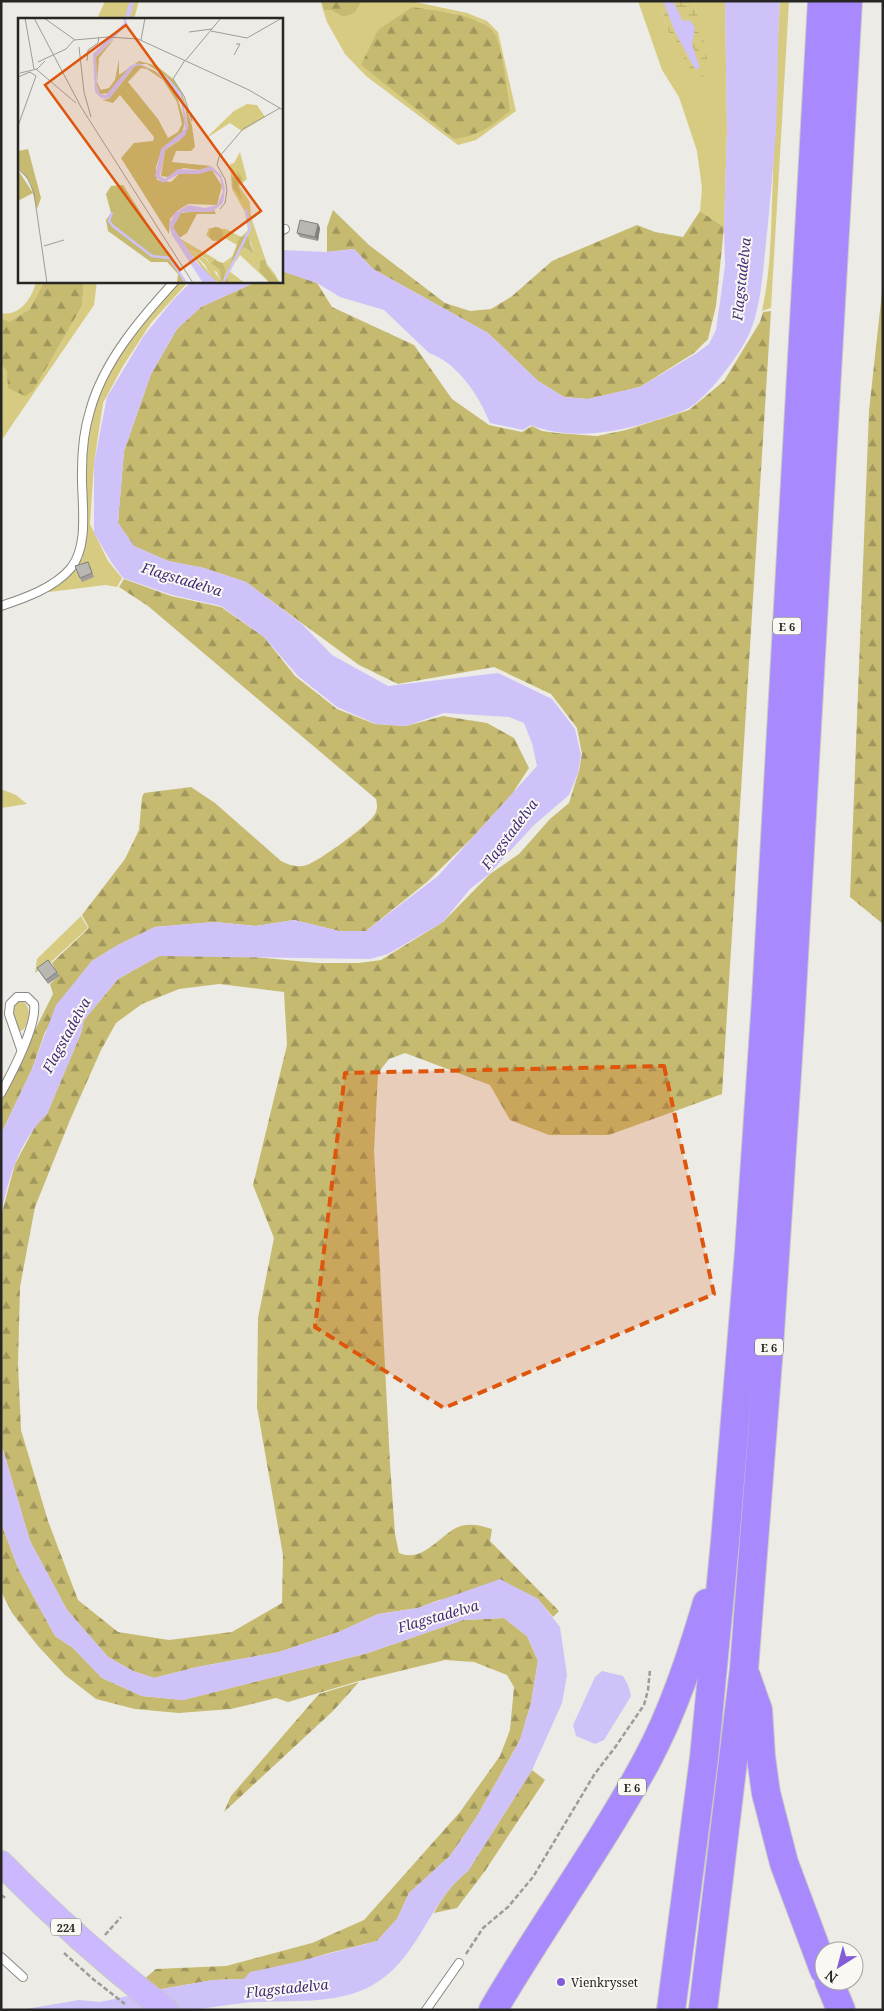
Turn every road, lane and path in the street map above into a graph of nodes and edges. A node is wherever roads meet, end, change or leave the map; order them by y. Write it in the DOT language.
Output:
graph roads {
  1 [pos="822,1"];
  2 [pos="848,1"];
  3 [pos="174,282"];
  4 [pos="1,606"];
  5 [pos="22,1049"];
  6 [pos="1,1093"];
  7 [pos="725,1542"];
  8 [pos="744,1669"];
  9 [pos="650,1670"];
  10 [pos="1,1863"];
  11 [pos="814,1943"];
  12 [pos="1,1957"];
  13 [pos="459,1963"];
  14 [pos="23,1977"];
  15 [pos="93,1979"];
  16 [pos="832,1991"];
  17 [pos="132,2010"];
  18 [pos="166,2010"];
  19 [pos="426,2010"];
  20 [pos="493,2010"];
  21 [pos="671,2010"];
  22 [pos="703,2010"];
  23 [pos="841,2010"];
  1 -- 7 [label="highway, E 6"];
  2 -- 8 [label="highway, E 6"];
  3 -- 4 [label="lane"];
  5 -- 5 [label="lane"];
  5 -- 6 [label="lane"];
  7 -- 20 [label="highway, E 6"];
  7 -- 21 [label="highway, E 6"];
  8 -- 11 [label="highway, E 6"];
  8 -- 22 [label="highway, E 6"];
  9 -- 13 [label="path"];
  10 -- 18 [label="main road, 224"];
  12 -- 14 [label="lane"];
  13 -- 19 [label="lane"];
  15 -- 17 [label="path"];
  16 -- 23 [label="highway"];
}
